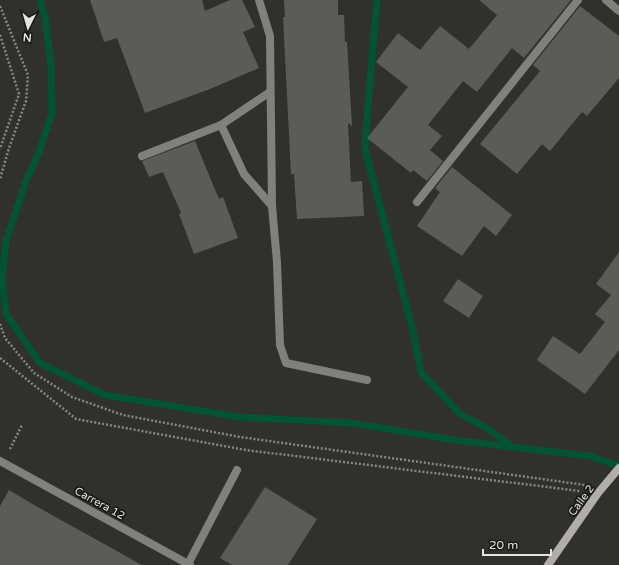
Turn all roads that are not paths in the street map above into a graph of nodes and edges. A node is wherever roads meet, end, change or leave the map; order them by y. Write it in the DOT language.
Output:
graph roads {
  1 [pos="259,0"];
  2 [pos="578,0"];
  3 [pos="606,0"];
  4 [pos="619,11"];
  5 [pos="270,92"];
  6 [pos="221,125"];
  7 [pos="142,156"];
  8 [pos="417,202"];
  9 [pos="272,206"];
  10 [pos="367,380"];
  11 [pos="1,463"];
  12 [pos="619,468"];
  13 [pos="237,470"];
  14 [pos="188,565"];
  15 [pos="548,565"];
  1 -- 5 [label="street"];
  2 -- 8 [label="street"];
  3 -- 4 [label="street"];
  5 -- 6 [label="street"];
  5 -- 9 [label="street"];
  6 -- 7 [label="street"];
  6 -- 9 [label="street"];
  9 -- 10 [label="street"];
  11 -- 14 [label="street, Carrera 12"];
  12 -- 15 [label="street, Calle 2"];
  13 -- 14 [label="street"];
}
